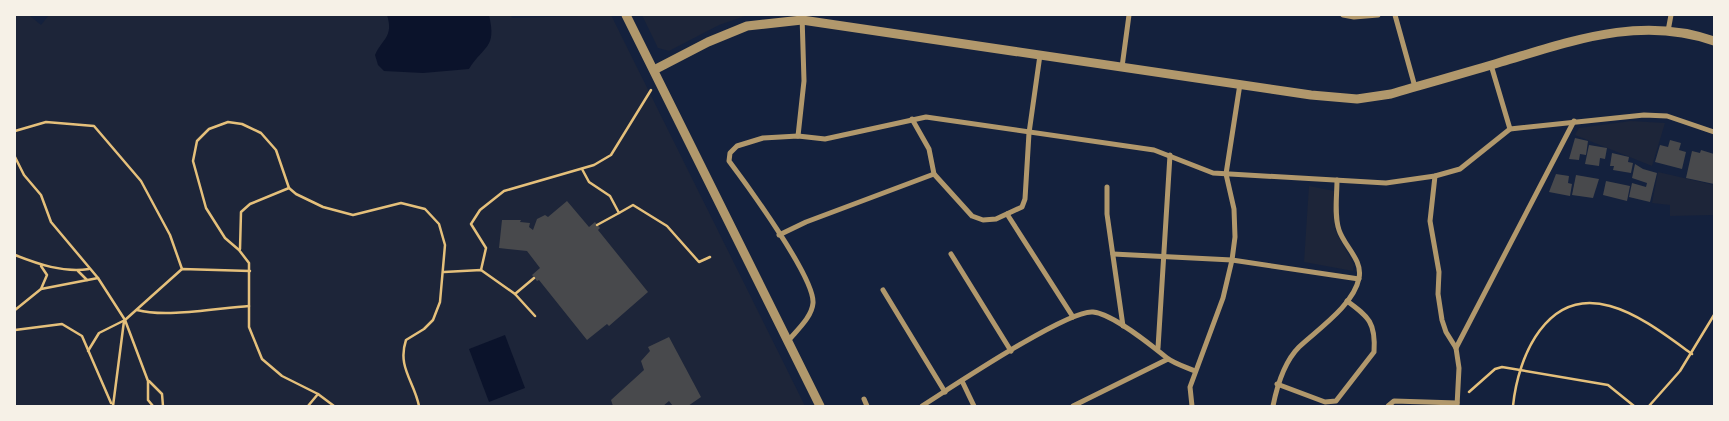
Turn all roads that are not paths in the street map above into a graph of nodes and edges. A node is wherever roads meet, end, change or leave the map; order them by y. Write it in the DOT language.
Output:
graph roads {
  1 [pos="626,15"];
  2 [pos="1129,15"];
  3 [pos="1343,15"];
  4 [pos="1378,15"];
  5 [pos="1395,15"];
  6 [pos="1671,15"];
  7 [pos="802,17"];
  8 [pos="1668,31"];
  9 [pos="1714,41"];
  10 [pos="1040,55"];
  11 [pos="1491,65"];
  12 [pos="1122,66"];
  13 [pos="654,70"];
  14 [pos="1240,84"];
  15 [pos="1415,87"];
  16 [pos="912,119"];
  17 [pos="1574,121"];
  18 [pos="1510,129"];
  19 [pos="1714,132"];
  20 [pos="1028,133"];
  21 [pos="798,136"];
  22 [pos="1170,155"];
  23 [pos="934,174"];
  24 [pos="1226,174"];
  25 [pos="1435,176"];
  26 [pos="1337,180"];
  27 [pos="1107,187"];
  28 [pos="1007,214"];
  29 [pos="779,235"];
  30 [pos="951,254"];
  31 [pos="1113,254"];
  32 [pos="1163,257"];
  33 [pos="1232,260"];
  34 [pos="1359,279"];
  35 [pos="883,290"];
  36 [pos="1347,300"];
  37 [pos="1073,317"];
  38 [pos="1123,326"];
  39 [pos="788,341"];
  40 [pos="1158,348"];
  41 [pos="1456,348"];
  42 [pos="1011,351"];
  43 [pos="1168,359"];
  44 [pos="1195,371"];
  45 [pos="962,381"];
  46 [pos="1278,384"];
  47 [pos="944,392"];
  48 [pos="864,399"];
  49 [pos="1457,404"];
  50 [pos="820,406"];
  51 [pos="867,406"];
  52 [pos="922,406"];
  53 [pos="974,406"];
  54 [pos="1073,406"];
  55 [pos="1192,406"];
  56 [pos="1273,406"];
  57 [pos="1388,406"];
  1 -- 13 [label="street"];
  2 -- 12 [label="street"];
  3 -- 4 [label="street"];
  5 -- 15 [label="street"];
  6 -- 8 [label="street"];
  7 -- 10 [label="street"];
  7 -- 13 [label="street"];
  7 -- 21 [label="street"];
  8 -- 9 [label="street"];
  8 -- 11 [label="street"];
  10 -- 12 [label="street"];
  10 -- 20 [label="street"];
  11 -- 15 [label="street"];
  11 -- 18 [label="street"];
  12 -- 14 [label="street"];
  13 -- 39 [label="street"];
  14 -- 15 [label="street"];
  14 -- 24 [label="street"];
  16 -- 20 [label="street"];
  16 -- 21 [label="street"];
  16 -- 23 [label="street"];
  17 -- 18 [label="street"];
  17 -- 19 [label="street"];
  17 -- 41 [label="street"];
  18 -- 25 [label="street"];
  20 -- 22 [label="street"];
  20 -- 28 [label="street"];
  21 -- 29 [label="street"];
  22 -- 24 [label="street"];
  22 -- 32 [label="street"];
  23 -- 28 [label="street"];
  23 -- 29 [label="street"];
  24 -- 26 [label="street"];
  24 -- 33 [label="street"];
  25 -- 26 [label="street"];
  25 -- 41 [label="street"];
  26 -- 34 [label="street"];
  27 -- 31 [label="street"];
  28 -- 37 [label="street"];
  29 -- 39 [label="street"];
  30 -- 42 [label="street"];
  31 -- 32 [label="street"];
  31 -- 38 [label="street"];
  32 -- 33 [label="street"];
  32 -- 40 [label="street"];
  33 -- 34 [label="street"];
  33 -- 44 [label="street"];
  34 -- 36 [label="street"];
  35 -- 47 [label="street"];
  36 -- 46 [label="street"];
  36 -- 46 [label="street"];
  37 -- 38 [label="street"];
  37 -- 42 [label="street"];
  38 -- 40 [label="street"];
  39 -- 50 [label="street"];
  40 -- 43 [label="street"];
  41 -- 49 [label="street"];
  42 -- 45 [label="street"];
  43 -- 44 [label="street"];
  43 -- 54 [label="street"];
  44 -- 55 [label="street"];
  45 -- 47 [label="street"];
  45 -- 53 [label="street"];
  46 -- 56 [label="street"];
  47 -- 52 [label="street"];
  48 -- 51 [label="street"];
  49 -- 57 [label="street"];
}
